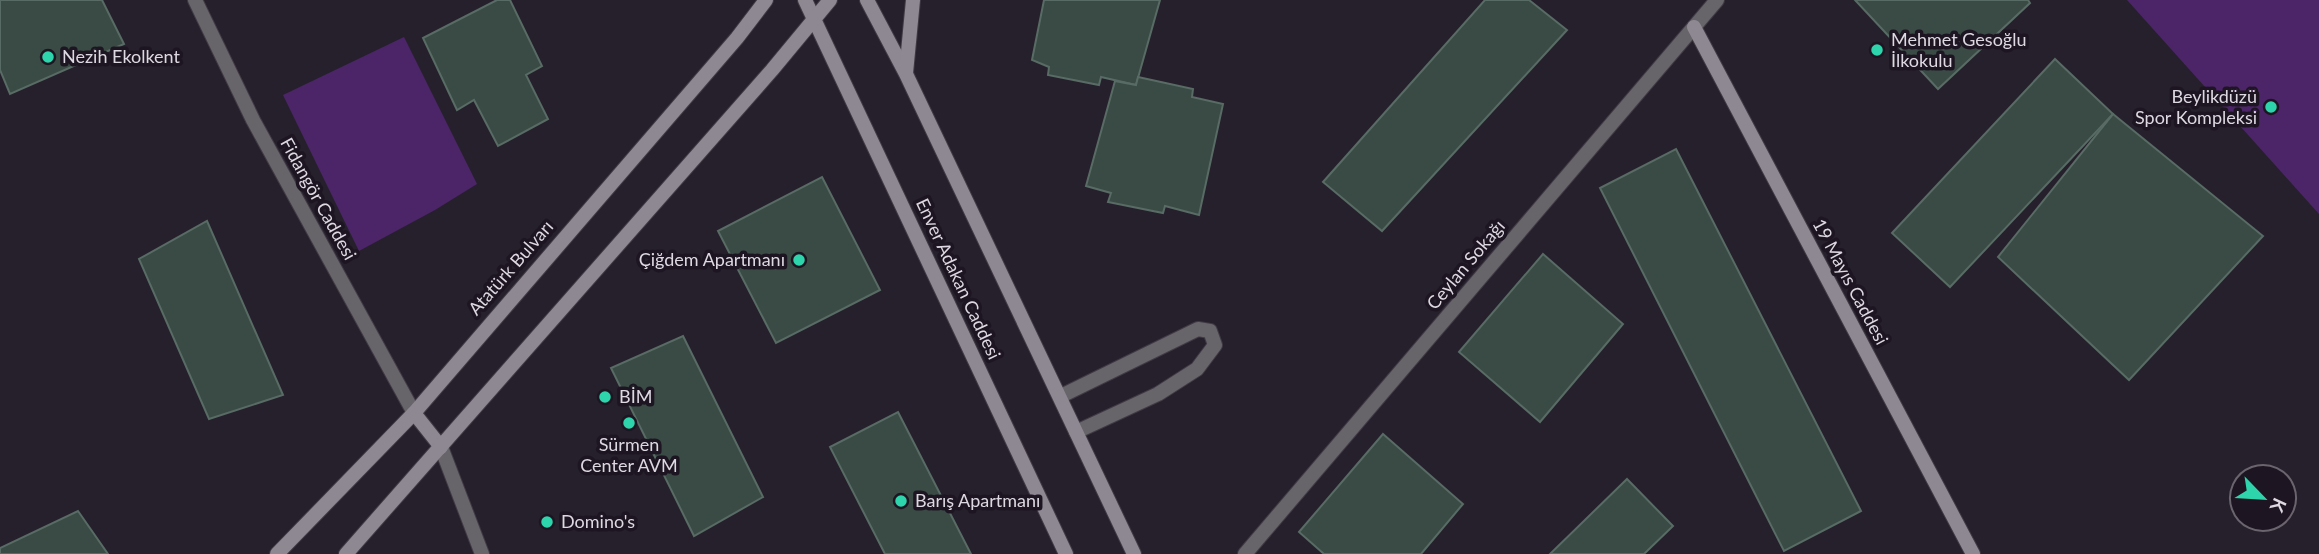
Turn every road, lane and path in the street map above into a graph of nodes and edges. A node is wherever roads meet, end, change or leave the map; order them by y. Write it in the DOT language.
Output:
graph roads {
  1 [pos="195,0"];
  2 [pos="766,0"];
  3 [pos="805,0"];
  4 [pos="830,0"];
  5 [pos="867,0"];
  6 [pos="912,0"];
  7 [pos="1717,0"];
  8 [pos="814,20"];
  9 [pos="1694,27"];
  10 [pos="906,74"];
  11 [pos="1060,396"];
  12 [pos="414,412"];
  13 [pos="1076,432"];
  14 [pos="441,447"];
  15 [pos="277,554"];
  16 [pos="346,554"];
  17 [pos="482,554"];
  18 [pos="1066,554"];
  19 [pos="1134,554"];
  20 [pos="1245,554"];
  21 [pos="1973,554"];
  1 -- 12 [label="street, Fidangör Caddesi"];
  2 -- 12 [label="main road, Atatürk Bulvarı"];
  3 -- 8 [label="main road, Enver Adakan Caddesi"];
  4 -- 8 [label="main road"];
  5 -- 10 [label="main road"];
  6 -- 10 [label="main road"];
  7 -- 9 [label="street, Ceylan Sokağı"];
  8 -- 14 [label="main road"];
  8 -- 18 [label="main road, Enver Adakan Caddesi"];
  9 -- 20 [label="street, Ceylan Sokağı"];
  9 -- 21 [label="main road, 19 Mayıs Caddesi"];
  10 -- 11 [label="main road"];
  11 -- 13 [label="main road"];
  11 -- 13 [label="street"];
  12 -- 14 [label="main road"];
  12 -- 15 [label="main road, Atatürk Bulvarı"];
  13 -- 19 [label="main road"];
  14 -- 16 [label="main road"];
  14 -- 17 [label="street"];
}
